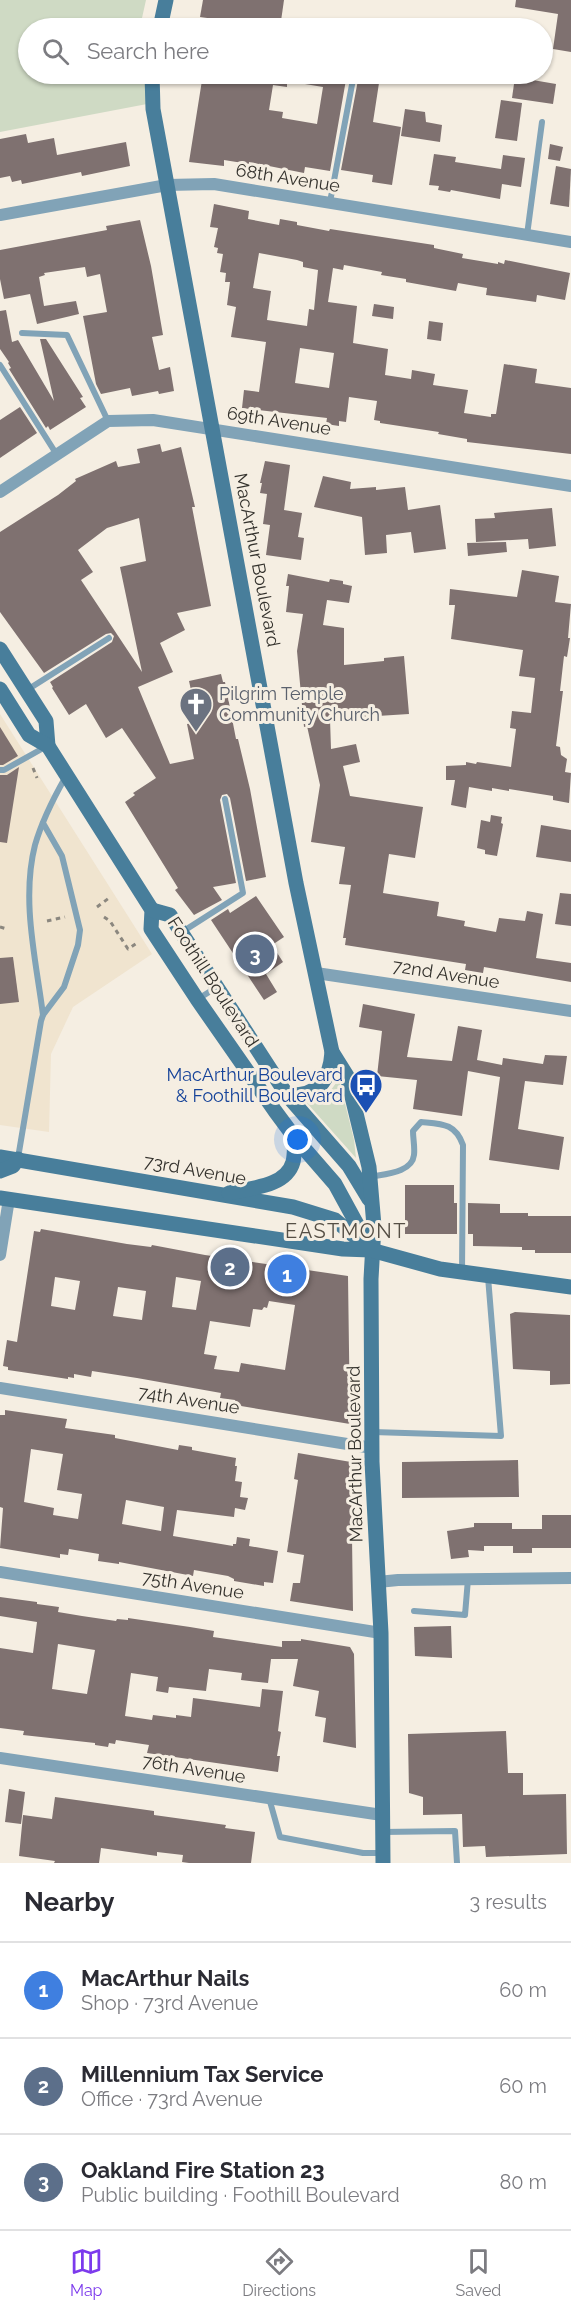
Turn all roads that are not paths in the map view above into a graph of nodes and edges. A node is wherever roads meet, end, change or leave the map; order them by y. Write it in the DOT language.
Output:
graph roads {
  1 [pos="166,0"];
  2 [pos="162,18"];
  3 [pos="152,84"];
  4 [pos="352,84"];
  5 [pos="542,122"];
  6 [pos="167,185"];
  7 [pos="330,202"];
  8 [pos="0,215"];
  9 [pos="527,236"];
  10 [pos="571,242"];
  11 [pos="22,333"];
  12 [pos="0,365"];
  13 [pos="108,421"];
  14 [pos="212,428"];
  15 [pos="57,456"];
  16 [pos="571,486"];
  17 [pos="0,492"];
  18 [pos="109,638"];
  19 [pos="0,649"];
  20 [pos="0,689"];
  21 [pos="27,690"];
  22 [pos="48,746"];
  23 [pos="0,770"];
  24 [pos="67,775"];
  25 [pos="225,799"];
  26 [pos="43,823"];
  27 [pos="152,910"];
  28 [pos="181,933"];
  29 [pos="316,973"];
  30 [pos="217,987"];
  31 [pos="197,999"];
  32 [pos="571,1011"];
  33 [pos="43,1015"];
  34 [pos="332,1052"];
  35 [pos="286,1095"];
  36 [pos="295,1138"];
  37 [pos="0,1157"];
  38 [pos="18,1160"];
  39 [pos="0,1171"];
  40 [pos="369,1177"];
  41 [pos="221,1194"];
  42 [pos="5,1199"];
  43 [pos="372,1203"];
  44 [pos="371,1250"];
  45 [pos="0,1255"];
  46 [pos="462,1272"];
  47 [pos="488,1275"];
  48 [pos="571,1287"];
  49 [pos="0,1388"];
  50 [pos="373,1432"];
  51 [pos="372,1448"];
  52 [pos="0,1572"];
  53 [pos="571,1578"];
  54 [pos="468,1580"];
  55 [pos="378,1582"];
  56 [pos="414,1611"];
  57 [pos="381,1633"];
  58 [pos="0,1758"];
  59 [pos="269,1798"];
  60 [pos="382,1815"];
  61 [pos="382,1832"];
  62 [pos="383,1858"];
  63 [pos="458,1863"];
  1 -- 2 [label="main road"];
  3 -- 6 [label="main road, MacArthur Boulevard"];
  4 -- 7 [label="lane"];
  5 -- 9 [label="lane"];
  6 -- 7 [label="street, 68th Avenue"];
  6 -- 8 [label="street, 68th Avenue"];
  6 -- 14 [label="main road, MacArthur Boulevard"];
  7 -- 9 [label="street, 68th Avenue"];
  9 -- 10 [label="street, 68th Avenue"];
  11 -- 13 [label="lane"];
  12 -- 15 [label="lane"];
  13 -- 14 [label="street, 69th Avenue"];
  13 -- 15 [label="street"];
  14 -- 16 [label="street, 69th Avenue"];
  14 -- 29 [label="main road, MacArthur Boulevard"];
  15 -- 17 [label="street"];
  18 -- 21 [label="lane"];
  19 -- 21 [label="main road, Foothill Boulevard"];
  20 -- 22 [label="main road, Foothill Boulevard"];
  21 -- 22 [label="main road, Foothill Boulevard"];
  22 -- 23 [label="lane"];
  22 -- 24 [label="main road, Foothill Boulevard"];
  24 -- 26 [label="lane"];
  24 -- 27 [label="main road, Foothill Boulevard"];
  25 -- 28 [label="lane"];
  26 -- 33 [label="lane"];
  26 -- 33 [label="lane"];
  27 -- 28 [label="main road, Foothill Boulevard"];
  27 -- 31 [label="main road, Foothill Boulevard"];
  28 -- 30 [label="main road, Foothill Boulevard"];
  29 -- 32 [label="street, 72nd Avenue"];
  29 -- 34 [label="main road, MacArthur Boulevard"];
  30 -- 31 [label="lane"];
  30 -- 35 [label="main road, Foothill Boulevard"];
  31 -- 36 [label="main road, Foothill Boulevard"];
  33 -- 38 [label="lane"];
  34 -- 35 [label="main road, MacArthur Boulevard"];
  34 -- 40 [label="main road, MacArthur Boulevard"];
  35 -- 43 [label="main road, Foothill Boulevard"];
  36 -- 41 [label="main road"];
  36 -- 44 [label="main road, Foothill Boulevard"];
  37 -- 38 [label="main road, 73rd Avenue"];
  38 -- 39 [label="main road"];
  38 -- 41 [label="main road, 73rd Avenue"];
  40 -- 43 [label="main road, MacArthur Boulevard"];
  40 -- 46 [label="lane"];
  41 -- 44 [label="main road, 73rd Avenue"];
  42 -- 44 [label="main road, 73rd Avenue"];
  42 -- 45 [label="street"];
  43 -- 44 [label="main road, MacArthur Boulevard"];
  44 -- 46 [label="main road, 73rd Avenue"];
  44 -- 50 [label="main road, MacArthur Boulevard"];
  46 -- 47 [label="main road, 73rd Avenue"];
  47 -- 48 [label="main road, 73rd Avenue"];
  47 -- 50 [label="lane"];
  49 -- 51 [label="street, 74th Avenue"];
  50 -- 51 [label="main road, MacArthur Boulevard"];
  51 -- 55 [label="main road, MacArthur Boulevard"];
  52 -- 57 [label="street, 75th Avenue"];
  53 -- 54 [label="street"];
  54 -- 55 [label="street"];
  54 -- 56 [label="lane"];
  55 -- 57 [label="main road, MacArthur Boulevard"];
  57 -- 60 [label="main road, MacArthur Boulevard"];
  58 -- 59 [label="street, 76th Avenue"];
  59 -- 60 [label="street, 76th Avenue"];
  59 -- 62 [label="lane"];
  60 -- 61 [label="main road, MacArthur Boulevard"];
  61 -- 62 [label="main road, MacArthur Boulevard"];
  61 -- 63 [label="lane"];
}
